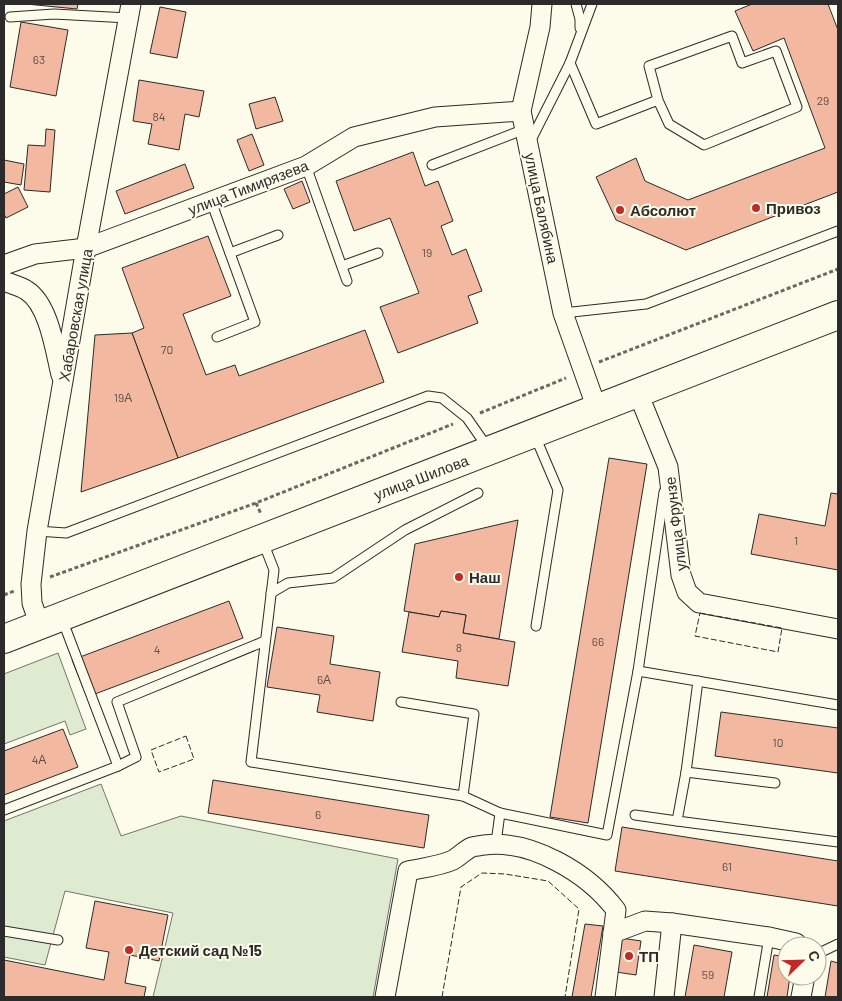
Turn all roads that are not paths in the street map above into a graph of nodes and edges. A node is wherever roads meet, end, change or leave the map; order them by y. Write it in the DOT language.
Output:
graph roads {
  1 [pos="542,4"];
  2 [pos="576,4"];
  3 [pos="592,4"];
  4 [pos="129,11"];
  5 [pos="10,17"];
  6 [pos="580,35"];
  7 [pos="570,63"];
  8 [pos="658,100"];
  9 [pos="521,110"];
  10 [pos="527,137"];
  11 [pos="432,165"];
  12 [pos="306,166"];
  13 [pos="211,201"];
  14 [pos="838,231"];
  15 [pos="278,235"];
  16 [pos="86,248"];
  17 [pos="230,253"];
  18 [pos="378,253"];
  19 [pos="4,265"];
  20 [pos="342,266"];
  21 [pos="4,281"];
  22 [pos="347,281"];
  23 [pos="563,313"];
  24 [pos="838,315"];
  25 [pos="217,337"];
  26 [pos="63,384"];
  27 [pos="638,393"];
  28 [pos="597,409"];
  29 [pos="534,434"];
  30 [pos="490,451"];
  31 [pos="668,467"];
  32 [pos="478,493"];
  33 [pos="38,531"];
  34 [pos="262,539"];
  35 [pos="271,593"];
  36 [pos="50,622"];
  37 [pos="536,626"];
  38 [pos="838,628"];
  39 [pos="4,640"];
  40 [pos="266,640"];
  41 [pos="638,671"];
  42 [pos="698,681"];
  43 [pos="401,702"];
  44 [pos="838,705"];
  45 [pos="118,766"];
  46 [pos="686,772"];
  47 [pos="775,783"];
  48 [pos="463,796"];
  49 [pos="4,810"];
  50 [pos="500,813"];
  51 [pos="635,815"];
  52 [pos="677,821"];
  53 [pos="838,842"];
  54 [pos="496,844"];
  55 [pos="672,923"];
  56 [pos="4,931"];
  57 [pos="613,933"];
  58 [pos="769,938"];
  59 [pos="777,939"];
  60 [pos="58,940"];
  61 [pos="385,997"];
  62 [pos="604,997"];
  63 [pos="664,997"];
  64 [pos="759,997"];
  1 -- 9 [label="street, улица Балябина"];
  2 -- 6 [label="lane"];
  3 -- 6 [label="lane"];
  4 -- 5 [label="lane"];
  4 -- 16 [label="street, Хабаровская улица"];
  6 -- 7 [label="lane"];
  7 -- 8 [label="lane"];
  7 -- 10 [label="lane"];
  8 -- 8 [label="lane"];
  9 -- 10 [label="street, улица Балябина"];
  9 -- 12 [label="street, улица Тимирязева"];
  10 -- 11 [label="lane"];
  10 -- 23 [label="street, улица Балябина"];
  12 -- 13 [label="street, улица Тимирязева"];
  12 -- 20 [label="lane"];
  13 -- 16 [label="street, улица Тимирязева"];
  13 -- 17 [label="lane"];
  14 -- 23 [label="lane"];
  15 -- 17 [label="lane"];
  16 -- 19 [label="street, улица Тимирязева"];
  16 -- 26 [label="street, Хабаровская улица"];
  17 -- 25 [label="lane"];
  18 -- 20 [label="lane"];
  20 -- 22 [label="lane"];
  21 -- 26 [label="street"];
  23 -- 28 [label="street, улица Балябина"];
  24 -- 27 [label="main road, улица Шилова"];
  26 -- 33 [label="street, Хабаровская улица"];
  27 -- 28 [label="main road, улица Шилова"];
  27 -- 31 [label="street, улица Фрунзе"];
  28 -- 29 [label="main road, улица Шилова"];
  29 -- 30 [label="main road, улица Шилова"];
  29 -- 37 [label="lane"];
  30 -- 33 [label="lane"];
  30 -- 34 [label="main road, улица Шилова"];
  31 -- 38 [label="street, улица Фрунзе"];
  31 -- 41 [label="lane"];
  32 -- 35 [label="lane"];
  33 -- 36 [label="street, Хабаровская улица"];
  34 -- 35 [label="lane"];
  34 -- 36 [label="main road, улица Шилова"];
  35 -- 40 [label="lane"];
  36 -- 39 [label="main road, улица Шилова"];
  36 -- 45 [label="lane"];
  40 -- 45 [label="lane"];
  40 -- 48 [label="lane"];
  41 -- 42 [label="lane"];
  41 -- 50 [label="lane"];
  42 -- 44 [label="lane"];
  42 -- 46 [label="lane"];
  43 -- 48 [label="lane"];
  45 -- 49 [label="lane"];
  46 -- 47 [label="lane"];
  46 -- 52 [label="lane"];
  48 -- 50 [label="lane"];
  50 -- 54 [label="lane"];
  51 -- 52 [label="lane"];
  52 -- 53 [label="lane"];
  54 -- 57 [label="street"];
  54 -- 61 [label="street"];
  55 -- 57 [label="street"];
  55 -- 58 [label="street"];
  55 -- 63 [label="street"];
  56 -- 60 [label="lane"];
  57 -- 62 [label="street"];
  58 -- 59 [label="street"];
  58 -- 64 [label="lane"];
}
